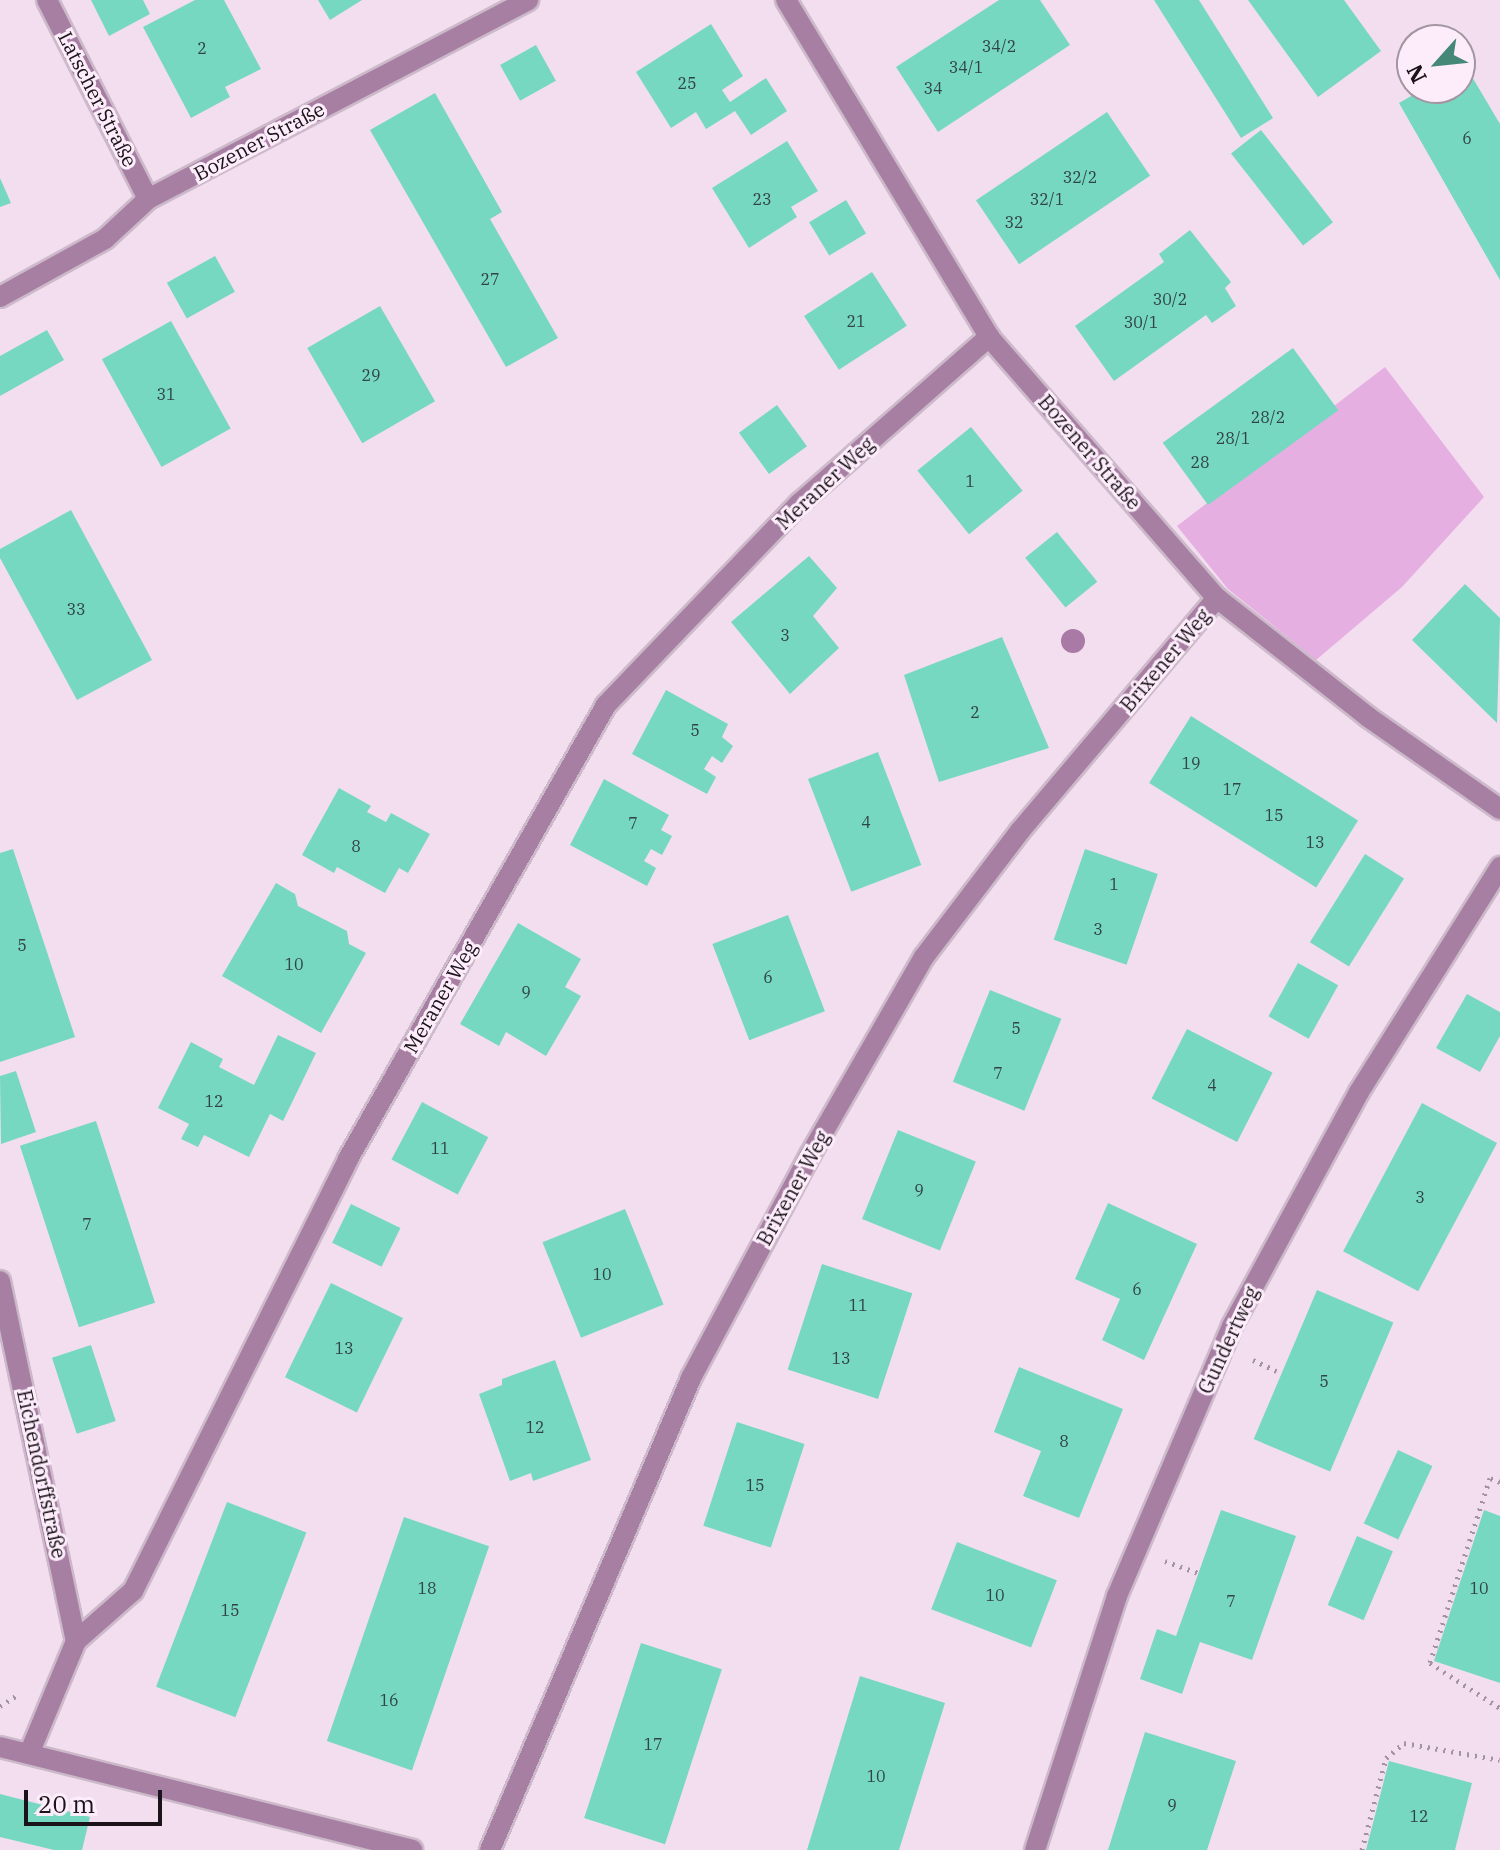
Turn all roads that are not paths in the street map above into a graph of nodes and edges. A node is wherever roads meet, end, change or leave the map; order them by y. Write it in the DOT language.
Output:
graph roads {
  1 [pos="47,0"];
  2 [pos="528,0"];
  3 [pos="786,0"];
  4 [pos="148,199"];
  5 [pos="0,297"];
  6 [pos="989,337"];
  7 [pos="1217,598"];
  8 [pos="1500,809"];
  9 [pos="1500,867"];
  10 [pos="0,1281"];
  11 [pos="4,1309"];
  12 [pos="76,1641"];
  13 [pos="0,1747"];
  14 [pos="29,1754"];
  15 [pos="406,1849"];
  16 [pos="490,1850"];
  17 [pos="1035,1850"];
  1 -- 4 [label="street, Latscher Straße"];
  2 -- 4 [label="street, Bozener Straße"];
  3 -- 6 [label="street, Bozener Straße"];
  4 -- 5 [label="street, Bozener Straße"];
  6 -- 7 [label="street, Bozener Straße"];
  6 -- 12 [label="street, Meraner Weg"];
  7 -- 8 [label="street, Bozener Straße"];
  7 -- 16 [label="street, Brixener Weg"];
  9 -- 17 [label="street, Gundertweg"];
  10 -- 11 [label="street, Eichendorffstraße"];
  11 -- 12 [label="street, Eichendorffstraße"];
  12 -- 14 [label="street, Meraner Weg"];
  13 -- 14 [label="street"];
  14 -- 15 [label="street"];
}
